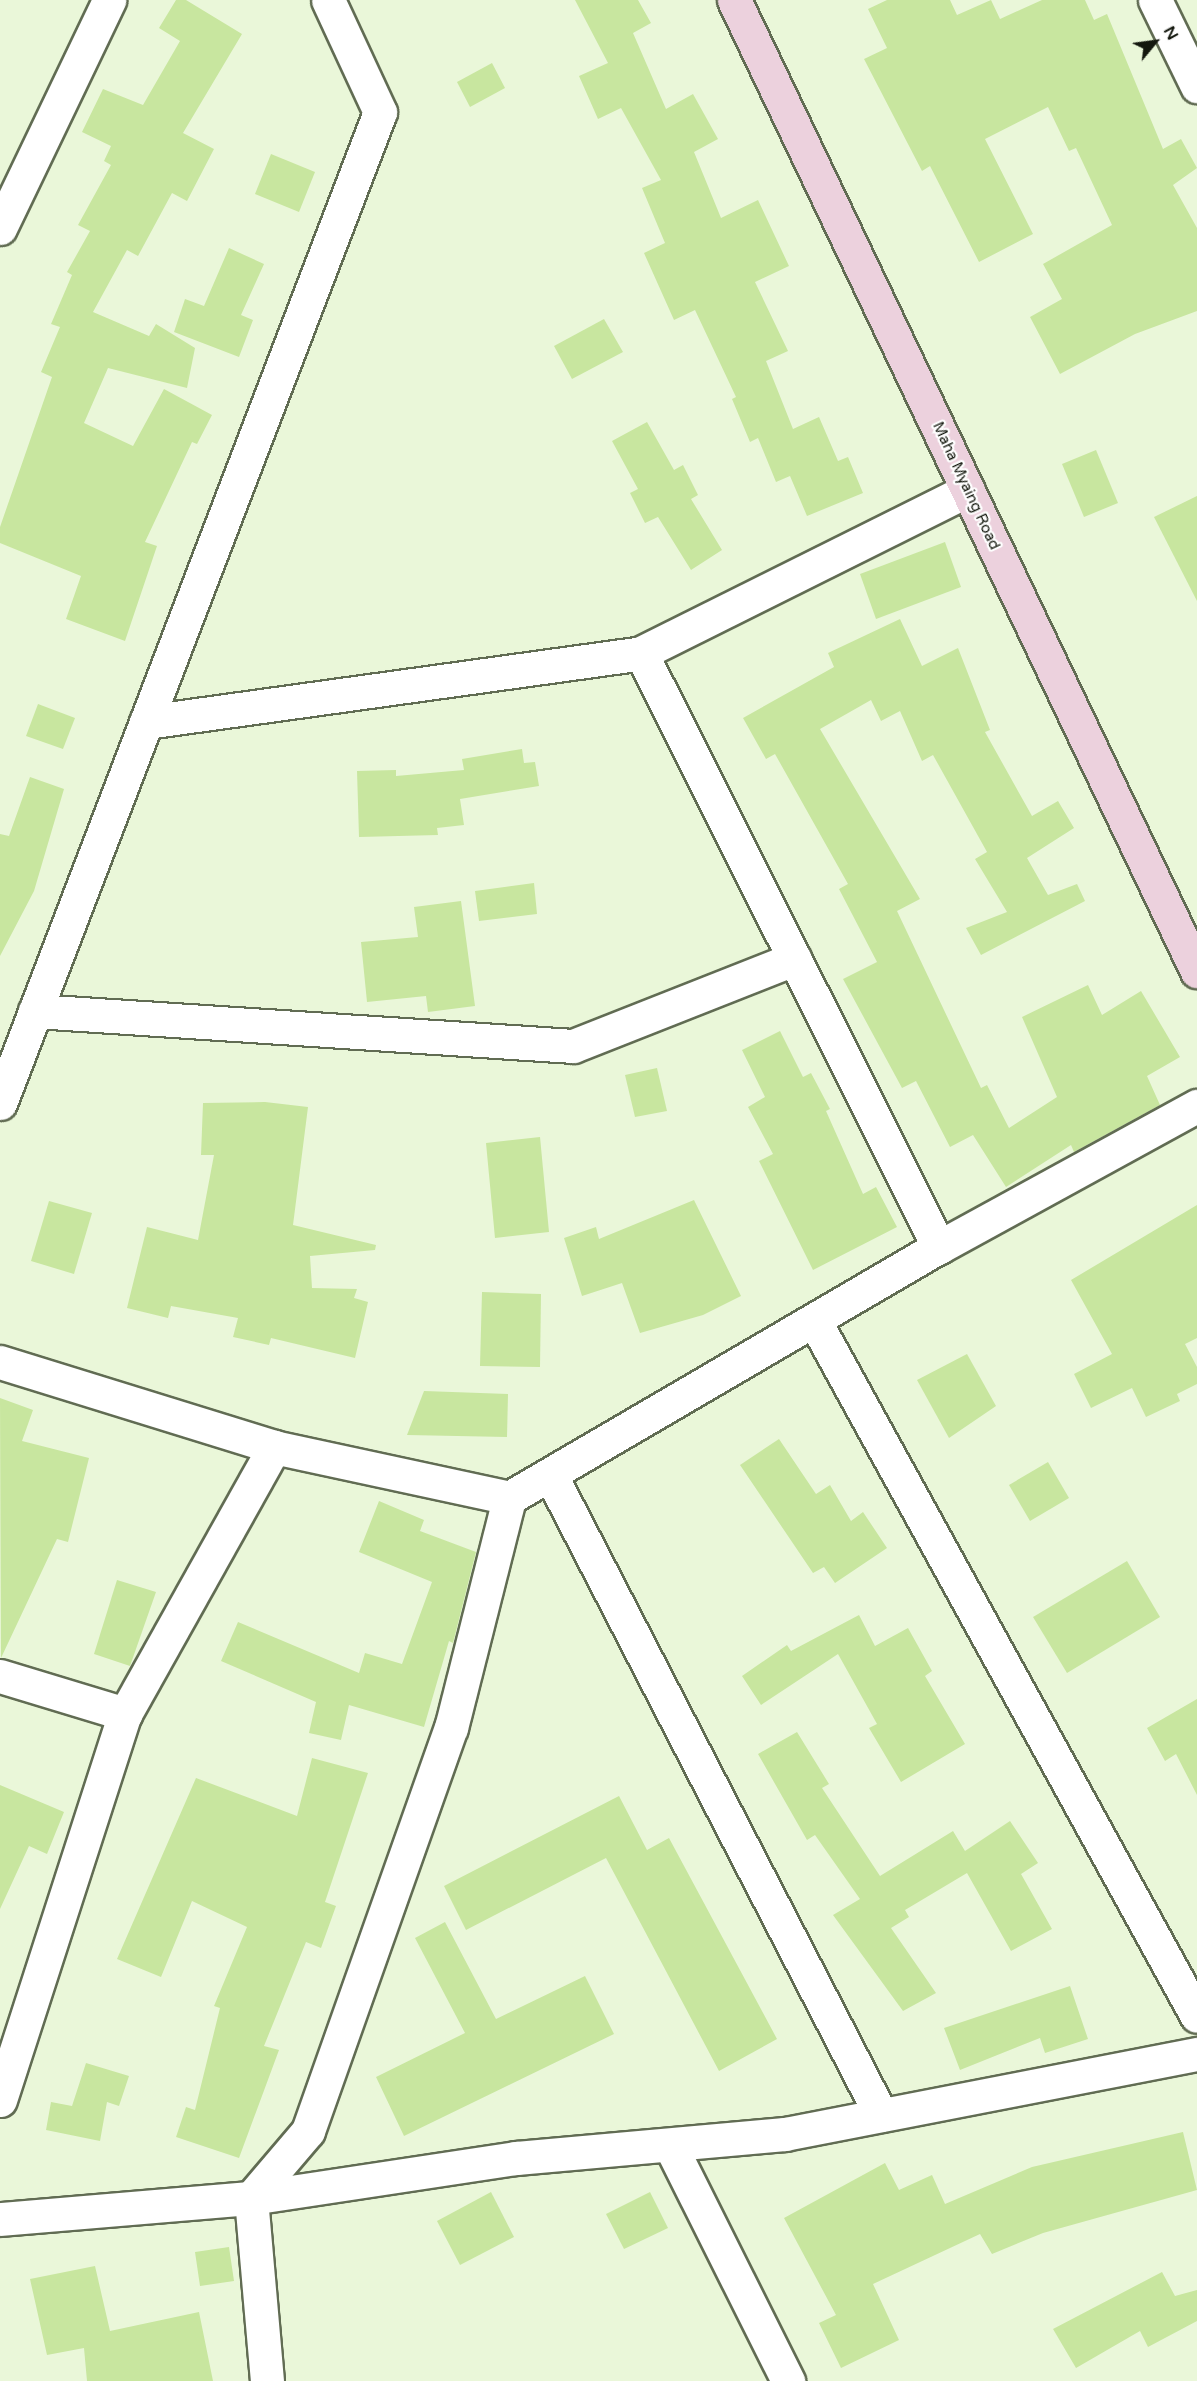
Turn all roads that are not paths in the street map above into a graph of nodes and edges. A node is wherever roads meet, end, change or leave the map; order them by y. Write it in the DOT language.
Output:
graph roads {
  1 [pos="109,0"];
  2 [pos="328,0"];
  3 [pos="734,0"];
  4 [pos="1155,0"];
  5 [pos="1197,86"];
  6 [pos="0,228"];
  7 [pos="968,490"];
  8 [pos="641,652"];
  9 [pos="146,722"];
  10 [pos="794,959"];
  11 [pos="1197,971"];
  12 [pos="35,1011"];
  13 [pos="0,1102"];
  14 [pos="1197,1106"];
  15 [pos="939,1247"];
  16 [pos="813,1320"];
  17 [pos="0,1362"];
  18 [pos="274,1447"];
  19 [pos="550,1474"];
  20 [pos="509,1498"];
  21 [pos="0,1676"];
  22 [pos="125,1714"];
  23 [pos="1197,2016"];
  24 [pos="1197,2054"];
  25 [pos="0,2100"];
  26 [pos="881,2115"];
  27 [pos="671,2147"];
  28 [pos="251,2198"];
  29 [pos="0,2219"];
  30 [pos="267,2381"];
  31 [pos="788,2381"];
  1 -- 6 [label="street"];
  2 -- 9 [label="street"];
  3 -- 7 [label="street, Maha Myaing Road"];
  4 -- 5 [label="street"];
  7 -- 8 [label="street"];
  7 -- 11 [label="street, Maha Myaing Road"];
  8 -- 9 [label="street"];
  8 -- 10 [label="street"];
  9 -- 12 [label="street"];
  10 -- 12 [label="street"];
  10 -- 15 [label="street"];
  12 -- 13 [label="street"];
  14 -- 15 [label="street"];
  15 -- 16 [label="street"];
  16 -- 19 [label="street"];
  16 -- 23 [label="street"];
  17 -- 18 [label="street"];
  18 -- 20 [label="street"];
  18 -- 22 [label="street"];
  19 -- 20 [label="street"];
  19 -- 26 [label="street"];
  20 -- 28 [label="street"];
  21 -- 22 [label="street"];
  22 -- 25 [label="street"];
  24 -- 26 [label="street"];
  26 -- 27 [label="street"];
  27 -- 28 [label="street"];
  27 -- 31 [label="street"];
  28 -- 29 [label="street"];
  28 -- 30 [label="street"];
}
